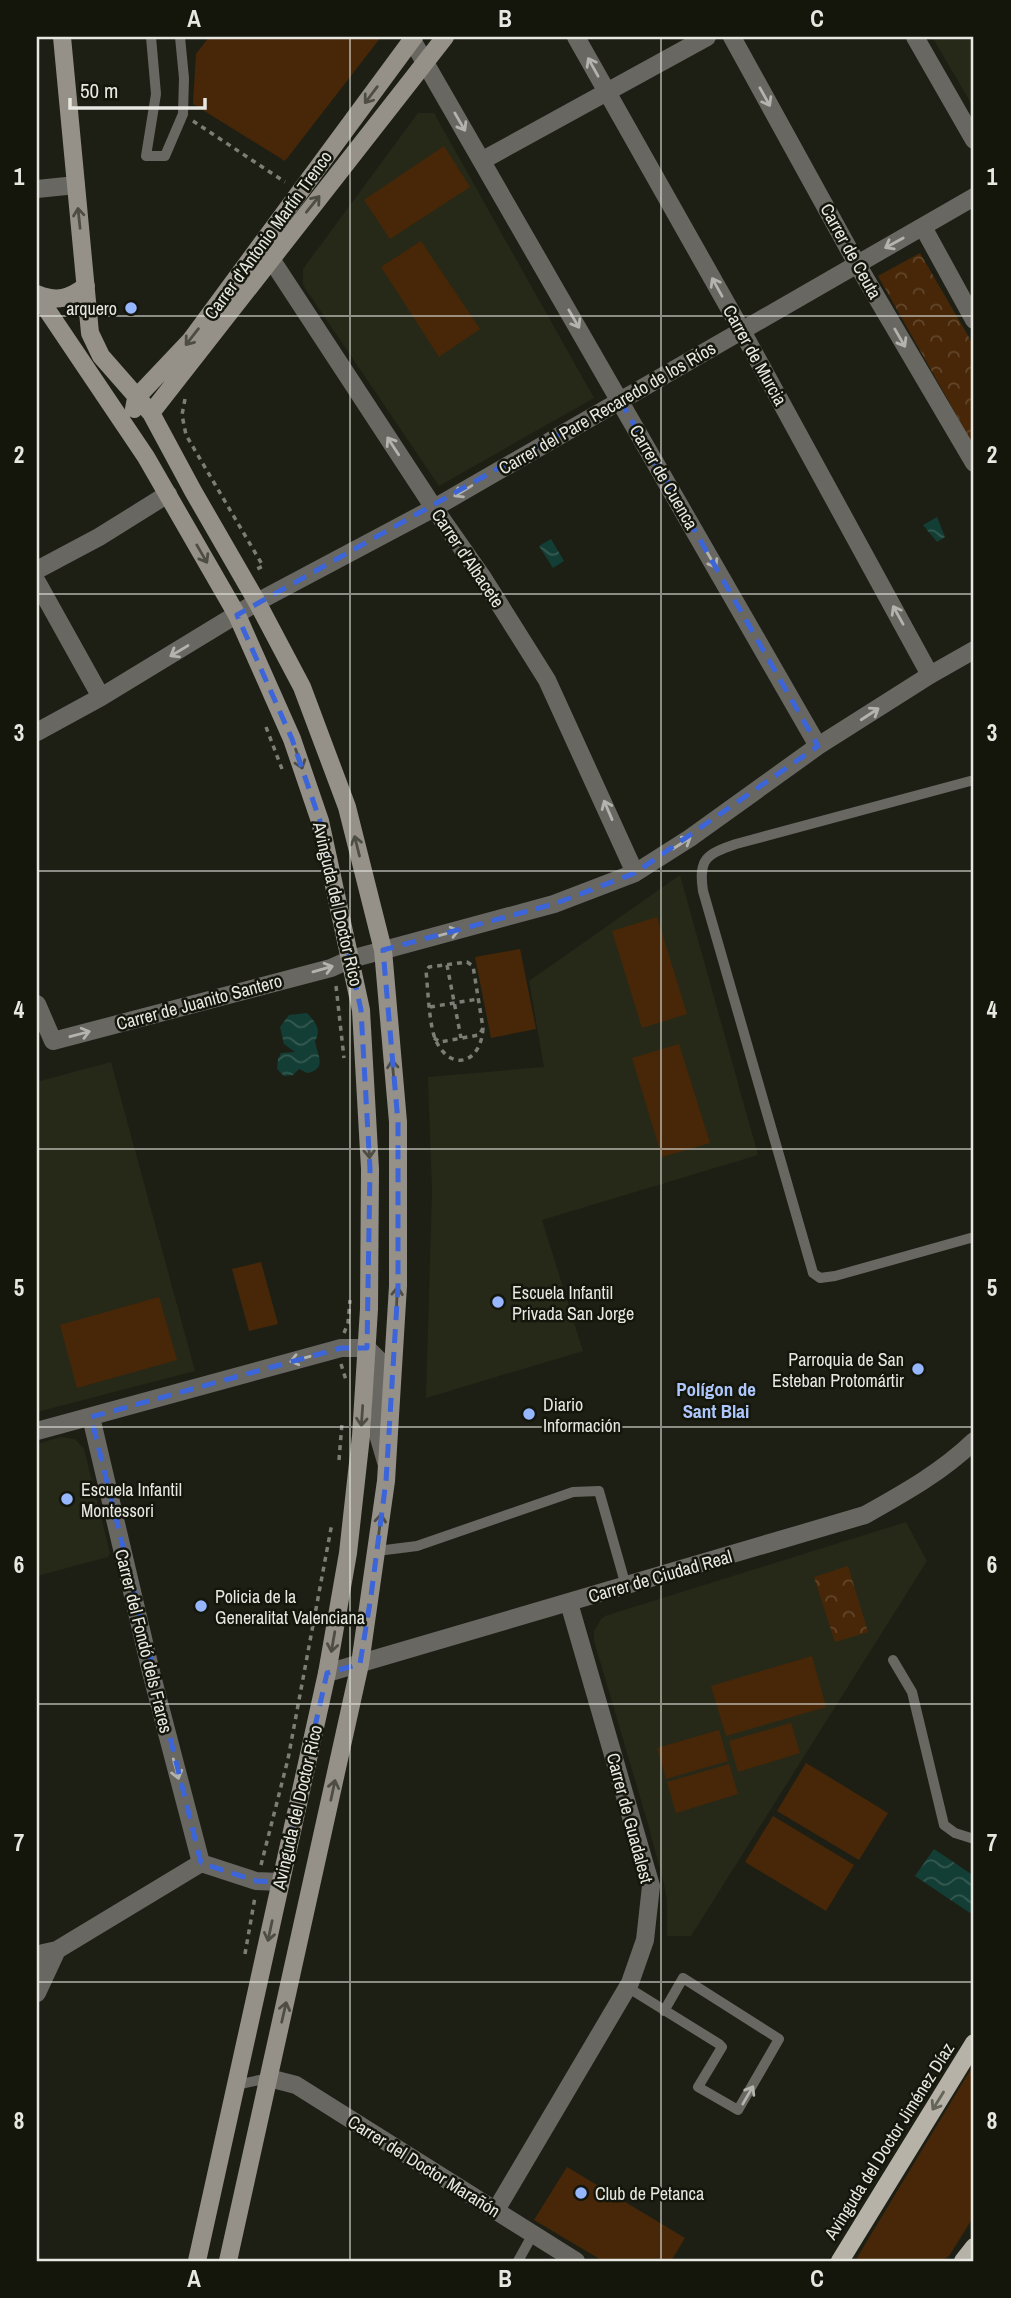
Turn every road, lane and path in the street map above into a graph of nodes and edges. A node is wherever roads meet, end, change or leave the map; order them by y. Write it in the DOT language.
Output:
graph roads {
  1 [pos="62,37"];
  2 [pos="151,37"];
  3 [pos="180,37"];
  4 [pos="445,37"];
  5 [pos="576,37"];
  6 [pos="707,37"];
  7 [pos="732,37"];
  8 [pos="915,37"];
  9 [pos="413,38"];
  10 [pos="426,62"];
  11 [pos="607,91"];
  12 [pos="183,114"];
  13 [pos="974,140"];
  14 [pos="483,160"];
  15 [pos="285,182"];
  16 [pos="76,185"];
  17 [pos="37,189"];
  18 [pos="974,197"];
  19 [pos="923,227"];
  20 [pos="271,259"];
  21 [pos="857,264"];
  22 [pos="86,286"];
  23 [pos="37,295"];
  24 [pos="974,320"];
  25 [pos="742,331"];
  26 [pos="85,368"];
  27 [pos="186,396"];
  28 [pos="620,400"];
  29 [pos="141,407"];
  30 [pos="131,434"];
  31 [pos="974,463"];
  32 [pos="168,495"];
  33 [pos="434,508"];
  34 [pos="263,566"];
  35 [pos="37,570"];
  36 [pos="37,582"];
  37 [pos="257,602"];
  38 [pos="237,615"];
  39 [pos="974,650"];
  40 [pos="930,674"];
  41 [pos="101,697"];
  42 [pos="263,720"];
  43 [pos="37,732"];
  44 [pos="818,746"];
  45 [pos="283,772"];
  46 [pos="974,780"];
  47 [pos="635,873"];
  48 [pos="383,950"];
  49 [pos="351,959"];
  50 [pos="447,965"];
  51 [pos="331,968"];
  52 [pos="478,999"];
  53 [pos="455,1002"];
  54 [pos="37,1004"];
  55 [pos="430,1007"];
  56 [pos="483,1028"];
  57 [pos="435,1038"];
  58 [pos="461,1038"];
  59 [pos="345,1063"];
  60 [pos="974,1237"];
  61 [pos="350,1299"];
  62 [pos="341,1348"];
  63 [pos="367,1348"];
  64 [pos="346,1382"];
  65 [pos="91,1417"];
  66 [pos="342,1423"];
  67 [pos="37,1431"];
  68 [pos="974,1441"];
  69 [pos="387,1463"];
  70 [pos="338,1464"];
  71 [pos="333,1518"];
  72 [pos="377,1551"];
  73 [pos="626,1586"];
  74 [pos="569,1603"];
  75 [pos="893,1660"];
  76 [pos="360,1664"];
  77 [pos="327,1674"];
  78 [pos="974,1839"];
  79 [pos="201,1863"];
  80 [pos="256,1881"];
  81 [pos="280,1882"];
  82 [pos="255,1908"];
  83 [pos="57,1950"];
  84 [pos="37,1958"];
  85 [pos="627,1987"];
  86 [pos="37,1993"];
  87 [pos="664,2011"];
  88 [pos="974,2043"];
  89 [pos="268,2078"];
  90 [pos="236,2085"];
  91 [pos="496,2210"];
  92 [pos="533,2234"];
  93 [pos="974,2247"];
  94 [pos="523,2259"];
  95 [pos="197,2261"];
  96 [pos="228,2261"];
  97 [pos="576,2261"];
  98 [pos="840,2261"];
  99 [pos="963,2261"];
  100 [pos="970,2261"];
  1 -- 16 [label="street"];
  2 -- 12 [label="lane"];
  3 -- 12 [label="lane"];
  4 -- 10 [label="street, Carrer d'Antonio Martín Trenco"];
  11 -- 5 [label="street, Carrer de Murcia, one-way"];
  6 -- 11 [label="street"];
  7 -- 21 [label="street, Carrer de Ceuta, one-way"];
  8 -- 13 [label="street"];
  9 -- 10 [label="street, Carrer de Cuenca"];
  9 -- 29 [label="street, Carrer d'Antonio Martín Trenco, one-way"];
  10 -- 14 [label="street, Carrer de Cuenca, one-way"];
  20 -- 10 [label="street, Carrer d'Antonio Martín Trenco, one-way"];
  11 -- 14 [label="street"];
  25 -- 11 [label="street, Carrer de Murcia, one-way"];
  12 -- 15 [label="path"];
  14 -- 28 [label="street, Carrer de Cuenca, one-way"];
  16 -- 17 [label="street"];
  22 -- 16 [label="street, one-way"];
  18 -- 19 [label="street, Carrer del Pare Recaredo de los Ríos"];
  19 -- 21 [label="street, Carrer del Pare Recaredo de los Ríos, one-way"];
  19 -- 24 [label="street"];
  20 -- 29 [label="street, Carrer d'Antonio Martín Trenco"];
  33 -- 20 [label="street, Carrer d'Albacete, one-way"];
  21 -- 25 [label="street, Carrer del Pare Recaredo de los Ríos"];
  21 -- 31 [label="street, Carrer de Ceuta, one-way"];
  22 -- 23 [label="street"];
  22 -- 29 [label="street"];
  23 -- 26 [label="street, Avinguda del Doctor Rico"];
  25 -- 28 [label="street, Carrer del Pare Recaredo de los Ríos"];
  40 -- 25 [label="street, Carrer de Murcia, one-way"];
  26 -- 29 [label="street"];
  26 -- 30 [label="street, Avinguda del Doctor Rico"];
  27 -- 34 [label="path"];
  28 -- 33 [label="street, Carrer del Pare Recaredo de los Ríos, one-way"];
  28 -- 44 [label="street, Carrer de Cuenca, one-way"];
  29 -- 30 [label="street"];
  29 -- 37 [label="street, Avinguda del Doctor Rico"];
  30 -- 32 [label="street, Avinguda del Doctor Rico"];
  32 -- 35 [label="street"];
  32 -- 38 [label="street, Avinguda del Doctor Rico, one-way"];
  33 -- 37 [label="street, Carrer del Pare Recaredo de los Ríos"];
  47 -- 33 [label="street, Carrer d'Albacete, one-way"];
  36 -- 41 [label="street"];
  37 -- 38 [label="street, Carrer del Pare Recaredo de los Ríos"];
  48 -- 37 [label="street, Avinguda del Doctor Rico, one-way"];
  38 -- 41 [label="street, Carrer del Pare Recaredo de los Ríos, one-way"];
  38 -- 49 [label="street, Avinguda del Doctor Rico, one-way"];
  39 -- 40 [label="street, Carrer de Juanito Santero"];
  44 -- 40 [label="street, Carrer de Juanito Santero, one-way"];
  41 -- 43 [label="street, Carrer del Pare Recaredo de los Ríos"];
  42 -- 45 [label="path"];
  47 -- 44 [label="street, Carrer de Juanito Santero, one-way"];
  46 -- 60 [label="lane"];
  48 -- 47 [label="street, Carrer de Juanito Santero, one-way"];
  48 -- 49 [label="street, Carrer de Juanito Santero"];
  69 -- 48 [label="street, Avinguda del Doctor Rico, one-way"];
  49 -- 51 [label="street, Carrer de Juanito Santero"];
  49 -- 63 [label="street, Avinguda del Doctor Rico, one-way"];
  50 -- 52 [label="path"];
  50 -- 53 [label="path"];
  50 -- 55 [label="path"];
  54 -- 51 [label="street, Carrer de Juanito Santero, one-way"];
  51 -- 59 [label="path"];
  52 -- 53 [label="path"];
  52 -- 56 [label="path"];
  53 -- 55 [label="path"];
  53 -- 58 [label="path"];
  55 -- 57 [label="path"];
  56 -- 57 [label="path"];
  56 -- 58 [label="path"];
  57 -- 58 [label="path"];
  61 -- 62 [label="path"];
  62 -- 63 [label="street"];
  62 -- 64 [label="path"];
  62 -- 65 [label="street, one-way"];
  63 -- 69 [label="street, Avinguda del Doctor Rico"];
  63 -- 77 [label="street, Avinguda del Doctor Rico, one-way"];
  65 -- 67 [label="street"];
  65 -- 79 [label="street, Carrer del Fondó dels Frares, one-way"];
  66 -- 70 [label="path"];
  68 -- 73 [label="street, Carrer de Ciudad Real"];
  72 -- 69 [label="street, Avinguda del Doctor Rico, one-way"];
  71 -- 80 [label="path"];
  72 -- 73 [label="lane"];
  72 -- 76 [label="street, Avinguda del Doctor Rico"];
  73 -- 74 [label="street, Carrer de Ciudad Real"];
  74 -- 76 [label="street, Carrer de Ciudad Real"];
  74 -- 85 [label="street, Carrer de Guadalest"];
  75 -- 78 [label="lane"];
  76 -- 77 [label="street, Carrer de Ciudad Real"];
  89 -- 76 [label="street, Avinguda del Doctor Rico, one-way"];
  77 -- 81 [label="street, Avinguda del Doctor Rico"];
  79 -- 80 [label="street"];
  79 -- 83 [label="street"];
  80 -- 81 [label="street"];
  80 -- 82 [label="path"];
  81 -- 90 [label="street, Avinguda del Doctor Rico, one-way"];
  83 -- 84 [label="street"];
  83 -- 86 [label="street"];
  85 -- 87 [label="lane"];
  85 -- 91 [label="street, Carrer de Guadalest"];
  87 -- 87 [label="lane, one-way"];
  88 -- 98 [label="main road, Avinguda del Doctor Jiménez Díaz, one-way"];
  89 -- 90 [label="lane"];
  89 -- 91 [label="street, Carrer del Doctor Marañón"];
  89 -- 96 [label="street, Avinguda del Doctor Rico"];
  90 -- 95 [label="street, Avinguda del Doctor Rico"];
  91 -- 92 [label="street, Carrer del Doctor Marañón"];
  92 -- 94 [label="lane"];
  92 -- 97 [label="street, Carrer del Doctor Marañón"];
  93 -- 99 [label="main road"];
  93 -- 100 [label="street"];
}
